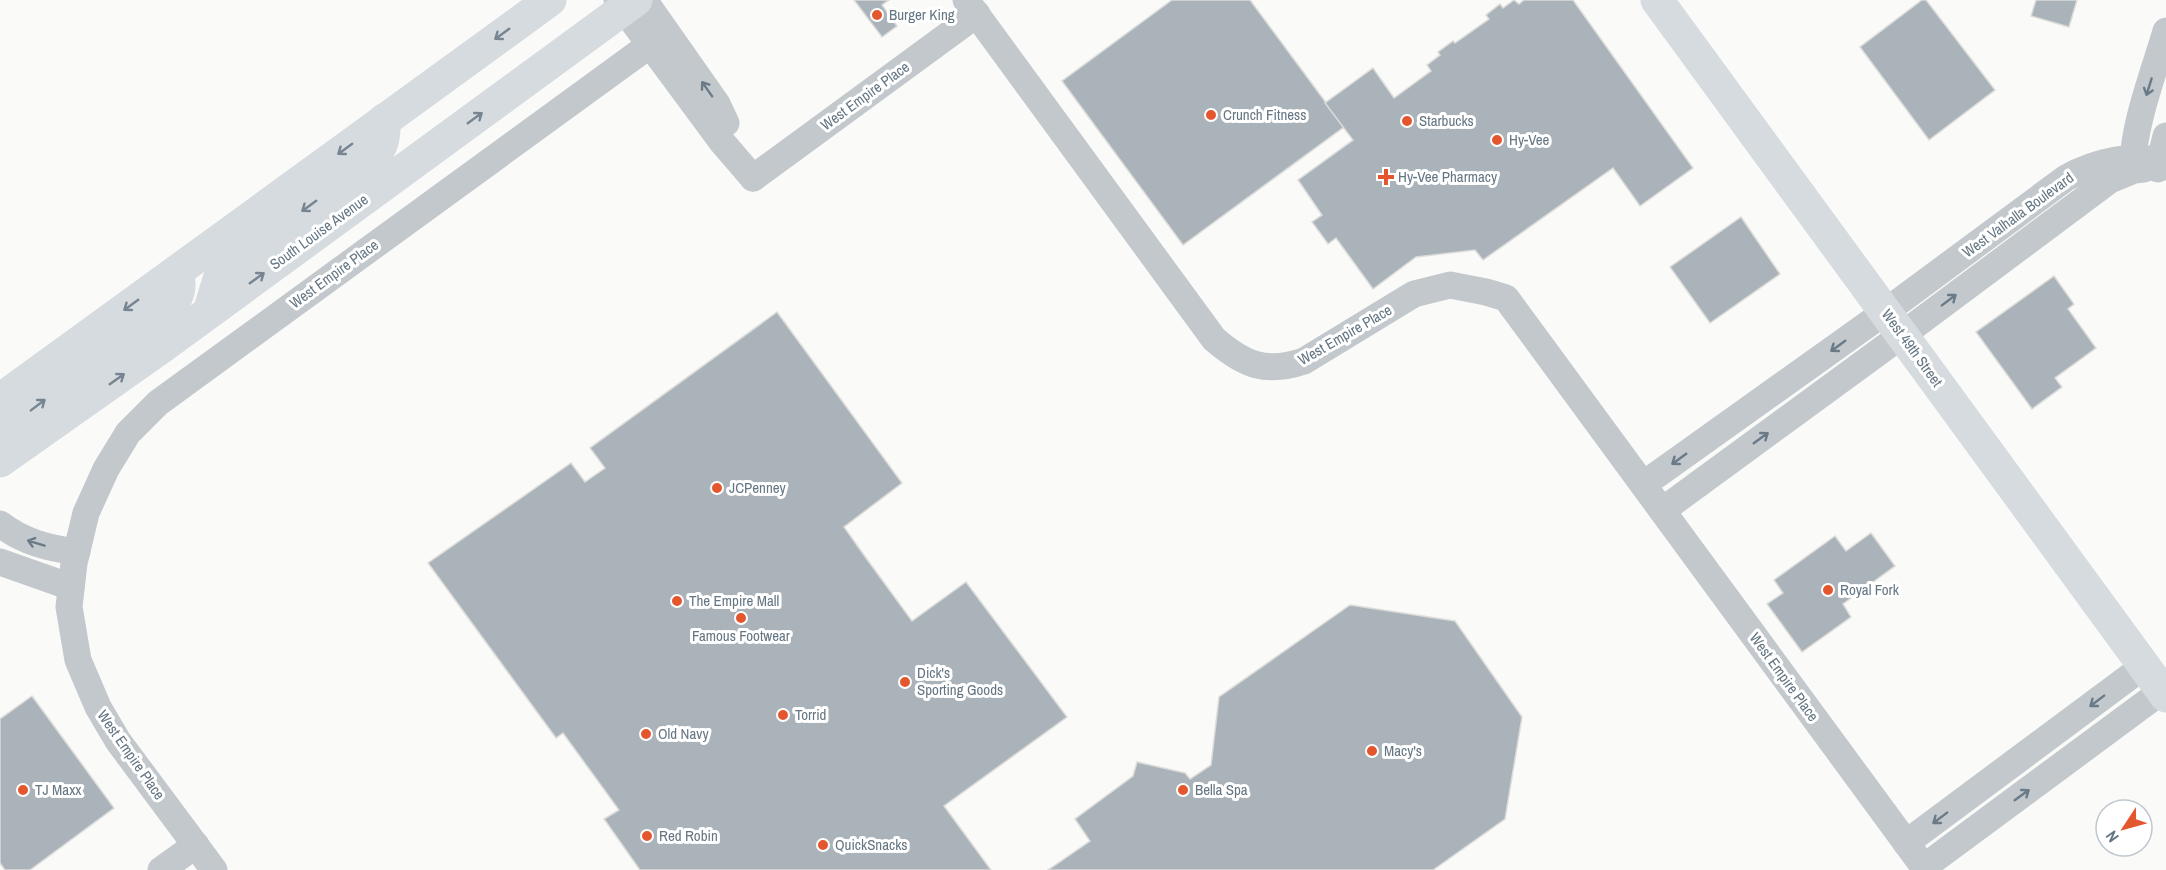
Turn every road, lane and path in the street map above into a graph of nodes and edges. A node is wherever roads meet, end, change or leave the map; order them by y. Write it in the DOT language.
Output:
graph roads {
  1 [pos="550,0"];
  2 [pos="1657,0"];
  3 [pos="630,2"];
  4 [pos="972,7"];
  5 [pos="2166,31"];
  6 [pos="651,44"];
  7 [pos="384,120"];
  8 [pos="2154,161"];
  9 [pos="753,178"];
  10 [pos="178,271"];
  11 [pos="209,312"];
  12 [pos="1894,324"];
  13 [pos="0,400"];
  14 [pos="0,447"];
  15 [pos="0,461"];
  16 [pos="1644,484"];
  17 [pos="1663,510"];
  18 [pos="0,524"];
  19 [pos="77,552"];
  20 [pos="0,562"];
  21 [pos="72,587"];
  22 [pos="2157,685"];
  23 [pos="1906,843"];
  24 [pos="196,845"];
  25 [pos="211,869"];
  26 [pos="1925,869"];
  27 [pos="161,870"];
  1 -- 7 [label="main road, one-way"];
  2 -- 12 [label="main road, West 49th Street"];
  3 -- 6 [label="street"];
  9 -- 3 [label="street, one-way"];
  11 -- 3 [label="main road, South Louise Avenue, one-way"];
  4 -- 9 [label="street, West Empire Place"];
  4 -- 16 [label="street, West Empire Place"];
  5 -- 8 [label="street, one-way"];
  6 -- 9 [label="street"];
  6 -- 19 [label="street, West Empire Place"];
  7 -- 10 [label="main road, one-way"];
  7 -- 11 [label="main road, one-way"];
  8 -- 12 [label="street, West Valhalla Boulevard"];
  10 -- 13 [label="main road, one-way"];
  14 -- 10 [label="main road, one-way"];
  15 -- 11 [label="main road, South Louise Avenue, one-way"];
  12 -- 16 [label="street, one-way"];
  17 -- 12 [label="street, one-way"];
  12 -- 22 [label="main road, West 49th Street"];
  16 -- 17 [label="street, West Empire Place"];
  17 -- 23 [label="street, West Empire Place"];
  19 -- 18 [label="street, one-way"];
  19 -- 21 [label="street, West Empire Place"];
  20 -- 21 [label="street"];
  21 -- 24 [label="street, West Empire Place"];
  22 -- 23 [label="street, one-way"];
  26 -- 22 [label="street, West Empire Place, one-way"];
  23 -- 26 [label="street, West Empire Place"];
  24 -- 25 [label="street, West Empire Place"];
  24 -- 27 [label="street"];
}
